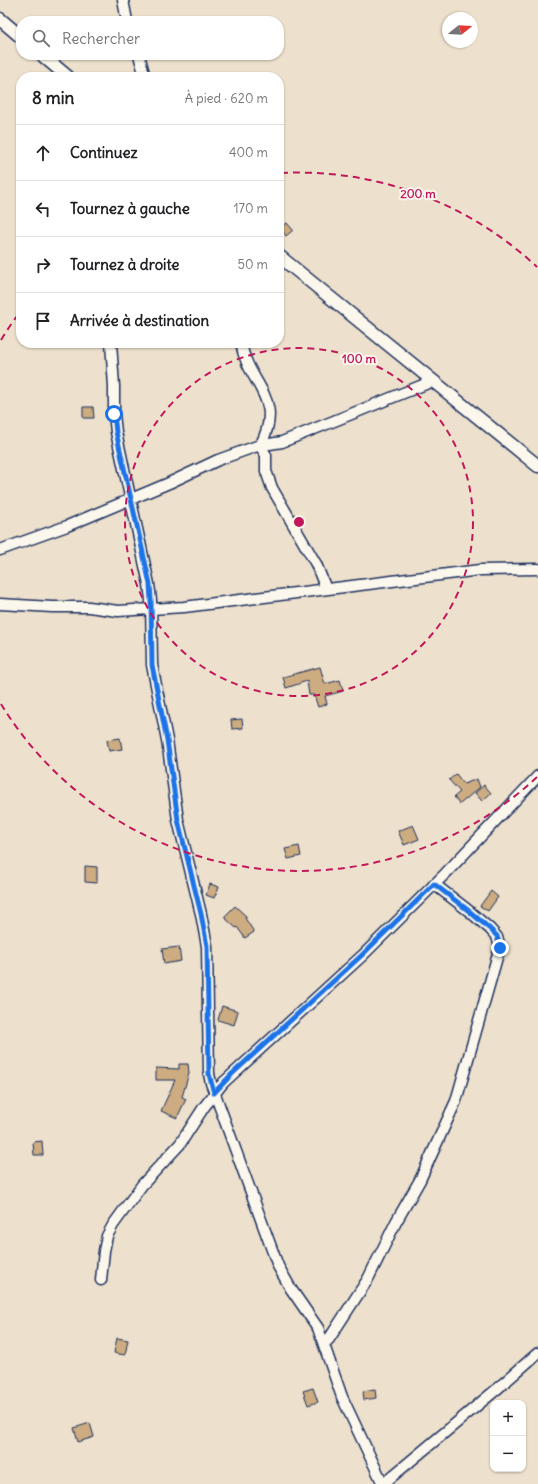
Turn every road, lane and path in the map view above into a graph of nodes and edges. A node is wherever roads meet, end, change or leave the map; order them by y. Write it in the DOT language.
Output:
graph roads {
  1 [pos="123,0"];
  2 [pos="126,16"];
  3 [pos="0,19"];
  4 [pos="16,33"];
  5 [pos="48,60"];
  6 [pos="140,60"];
  7 [pos="62,72"];
  8 [pos="144,72"];
  9 [pos="284,260"];
  10 [pos="111,348"];
  11 [pos="243,348"];
  12 [pos="433,381"];
  13 [pos="260,446"];
  14 [pos="538,466"];
  15 [pos="131,498"];
  16 [pos="0,550"];
  17 [pos="538,569"];
  18 [pos="326,589"];
  19 [pos="0,604"];
  20 [pos="151,609"];
  21 [pos="538,776"];
  22 [pos="434,884"];
  23 [pos="214,1093"];
  24 [pos="101,1280"];
  25 [pos="324,1344"];
  26 [pos="538,1353"];
  27 [pos="383,1484"];
  1 -- 2 [label="street"];
  3 -- 4 [label="street"];
  5 -- 7 [label="street"];
  6 -- 8 [label="street"];
  9 -- 12 [label="street"];
  10 -- 15 [label="street"];
  11 -- 13 [label="street"];
  12 -- 13 [label="street"];
  12 -- 14 [label="street"];
  13 -- 15 [label="street"];
  13 -- 18 [label="street"];
  15 -- 16 [label="street"];
  15 -- 20 [label="street"];
  17 -- 18 [label="street"];
  18 -- 20 [label="street"];
  19 -- 20 [label="street"];
  20 -- 23 [label="street"];
  21 -- 22 [label="street"];
  22 -- 23 [label="street"];
  22 -- 25 [label="street"];
  23 -- 24 [label="street"];
  23 -- 25 [label="street"];
  25 -- 27 [label="street"];
  26 -- 27 [label="street"];
}
